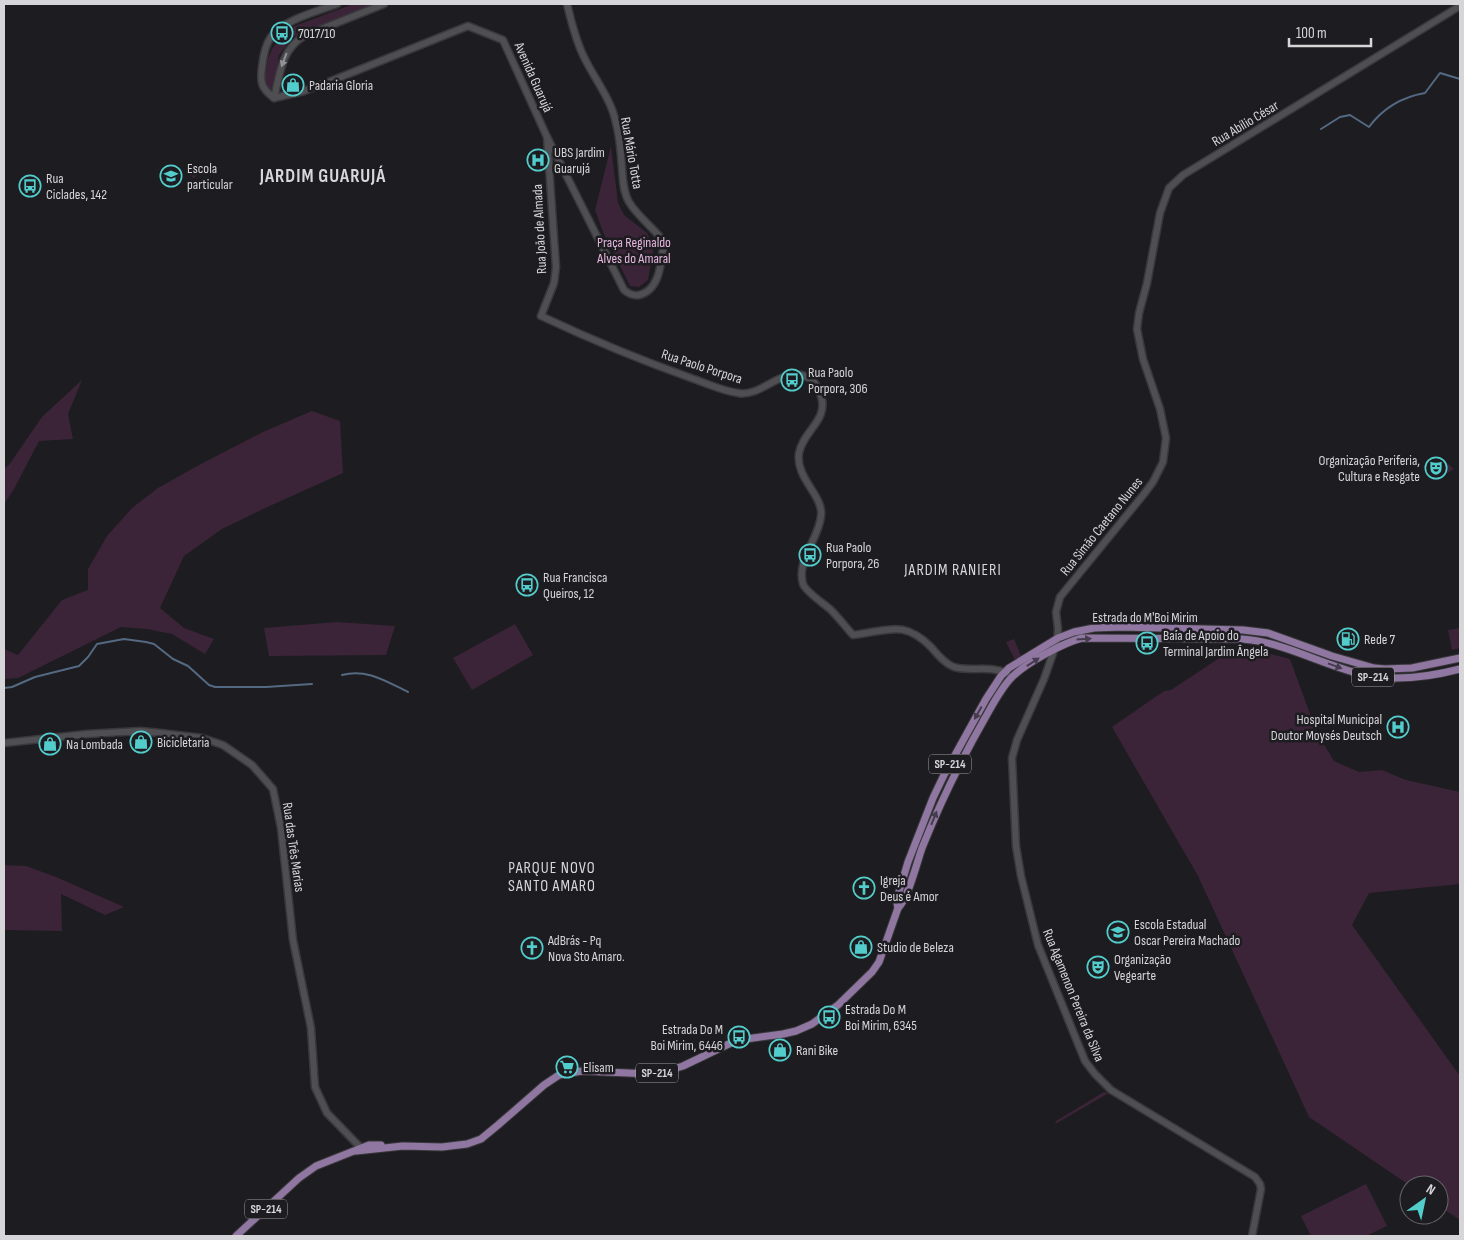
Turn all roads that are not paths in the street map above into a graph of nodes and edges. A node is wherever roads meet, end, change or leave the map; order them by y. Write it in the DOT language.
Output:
graph roads {
  1 [pos="337,4"];
  2 [pos="384,4"];
  3 [pos="567,4"];
  4 [pos="1460,6"];
  5 [pos="261,82"];
  6 [pos="252,86"];
  7 [pos="274,98"];
  8 [pos="547,137"];
  9 [pos="558,158"];
  10 [pos="548,161"];
  11 [pos="624,290"];
  12 [pos="541,316"];
  13 [pos="1137,329"];
  14 [pos="1058,638"];
  15 [pos="1054,650"];
  16 [pos="1457,659"];
  17 [pos="1460,669"];
  18 [pos="1005,672"];
  19 [pos="1442,673"];
  20 [pos="1013,676"];
  21 [pos="4,743"];
  22 [pos="898,908"];
  23 [pos="359,1150"];
  24 [pos="236,1236"];
  25 [pos="1252,1236"];
  1 -- 5 [label="street"];
  2 -- 7 [label="street, one-way"];
  3 -- 11 [label="street, Rua Mário Totta"];
  4 -- 13 [label="street, Rua Abílio César"];
  5 -- 6 [label="street"];
  5 -- 7 [label="street"];
  7 -- 8 [label="street, Avenida Guarujá"];
  8 -- 9 [label="street, Avenida Guarujá"];
  8 -- 10 [label="street, Rua João de Almada"];
  9 -- 10 [label="street"];
  9 -- 11 [label="street, Avenida Guarujá"];
  10 -- 12 [label="street, Rua João de Almada"];
  12 -- 18 [label="street, Rua Paolo Porpora"];
  13 -- 14 [label="street, Rua Simão Caetano Nunes"];
  14 -- 15 [label="street, Rua Simão Caetano Nunes"];
  14 -- 16 [label="main road, Estrada do M'Boi Mirim / SP-214"];
  14 -- 18 [label="main road, Estrada do M'Boi Mirim / SP-214"];
  15 -- 19 [label="main road, Estrada do M'Boi Mirim / SP-214, one-way"];
  20 -- 15 [label="main road, Estrada do M'Boi Mirim / SP-214, one-way"];
  15 -- 25 [label="street, Rua Agamenon Pereira da Silva"];
  16 -- 19 [label="main road"];
  17 -- 19 [label="main road, Estrada do M'Boi Mirim / SP-214"];
  18 -- 20 [label="street"];
  18 -- 22 [label="main road, Estrada do M'Boi Mirim / SP-214, one-way"];
  22 -- 20 [label="main road, Estrada do M'Boi Mirim / SP-214, one-way"];
  21 -- 23 [label="street, Rua das Três Marias"];
  22 -- 23 [label="main road, Estrada do M'Boi Mirim / SP-214"];
  23 -- 24 [label="main road, Estrada do M'Boi Mirim / SP-214"];
}
